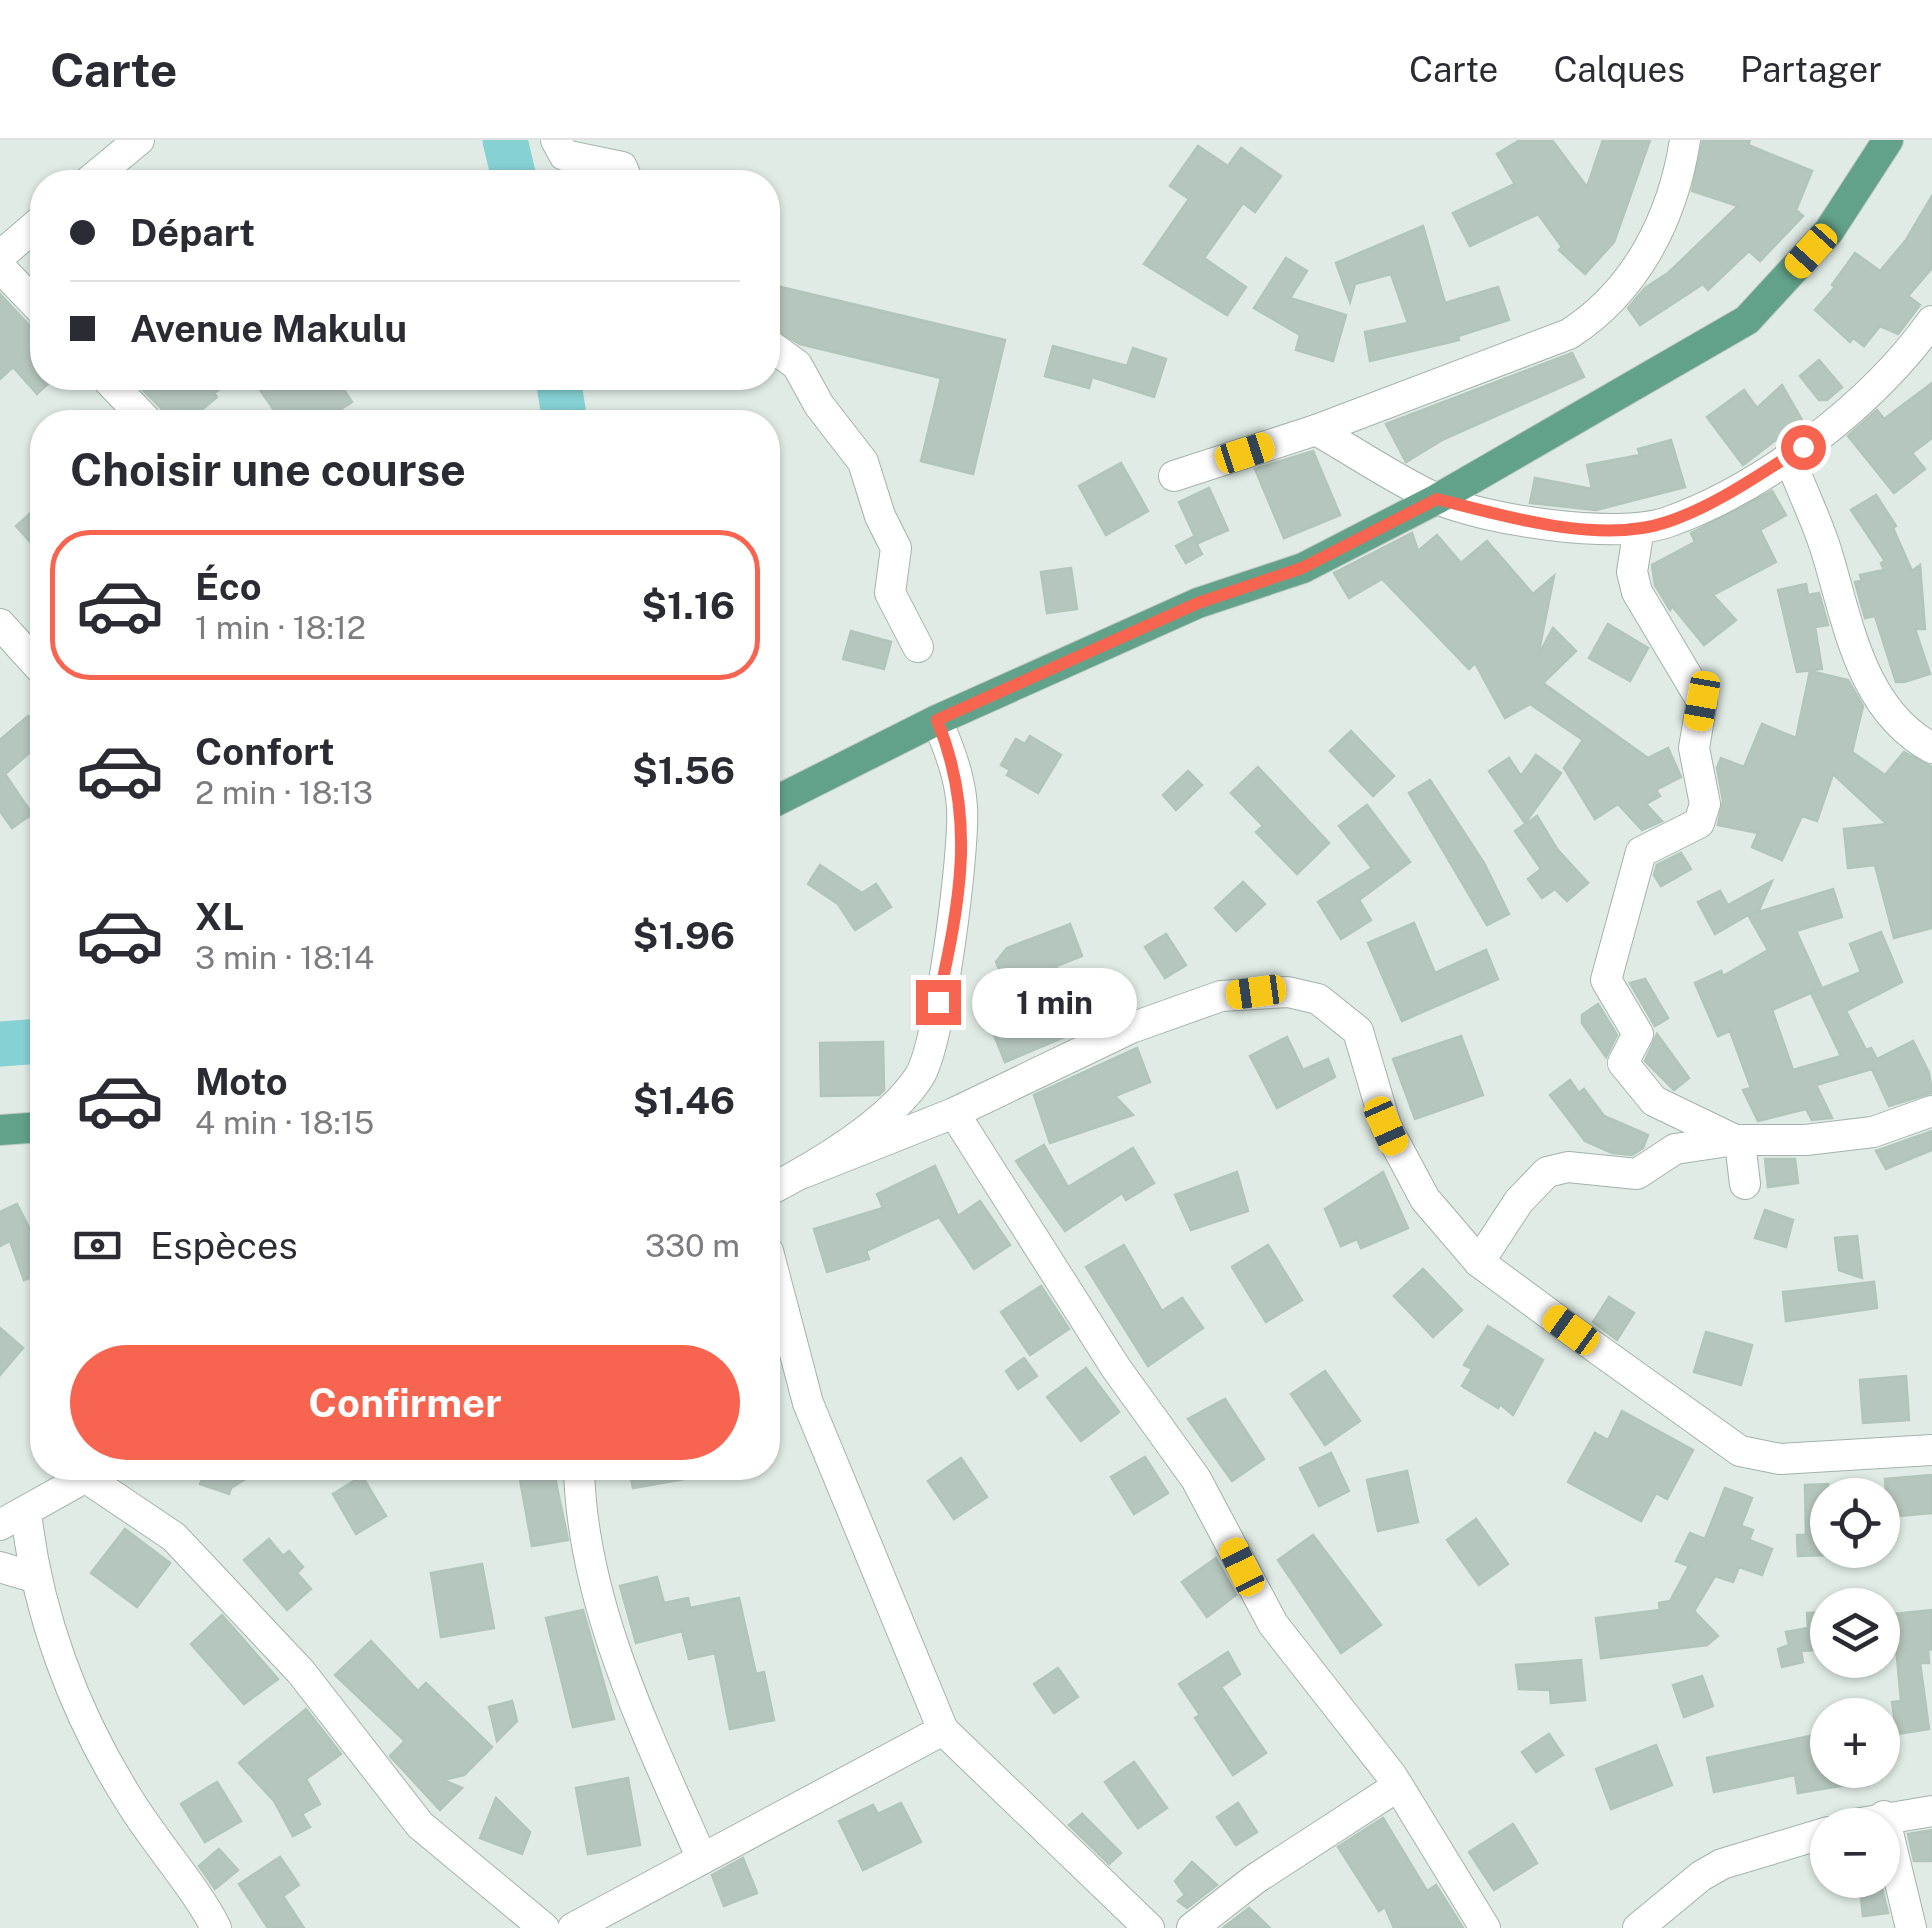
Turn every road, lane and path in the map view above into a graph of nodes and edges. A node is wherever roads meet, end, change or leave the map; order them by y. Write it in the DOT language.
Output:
graph roads {
  1 [pos="138,140"];
  2 [pos="556,140"];
  3 [pos="1684,140"];
  4 [pos="1888,140"];
  5 [pos="102,170"];
  6 [pos="623,170"];
  7 [pos="30,230"];
  8 [pos="0,256"];
  9 [pos="0,267"];
  10 [pos="30,298"];
  11 [pos="1932,322"];
  12 [pos="780,353"];
  13 [pos="117,390"];
  14 [pos="137,410"];
  15 [pos="1316,430"];
  16 [pos="1788,456"];
  17 [pos="1174,476"];
  18 [pos="1437,499"];
  19 [pos="1639,528"];
  20 [pos="0,624"];
  21 [pos="918,646"];
  22 [pos="30,657"];
  23 [pos="937,720"];
  24 [pos="1932,748"];
  25 [pos="780,799"];
  26 [pos="1932,1111"];
  27 [pos="954,1113"];
  28 [pos="30,1128"];
  29 [pos="0,1130"];
  30 [pos="1734,1140"];
  31 [pos="804,1173"];
  32 [pos="1745,1184"];
  33 [pos="780,1185"];
  34 [pos="1479,1262"];
  35 [pos="780,1297"];
  36 [pos="1932,1450"];
  37 [pos="80,1480"];
  38 [pos="104,1480"];
  39 [pos="580,1480"];
  40 [pos="13,1518"];
  41 [pos="0,1566"];
  42 [pos="33,1577"];
  43 [pos="942,1730"];
  44 [pos="1398,1786"];
  45 [pos="1932,1811"];
  46 [pos="1900,1814"];
  47 [pos="1810,1837"];
  48 [pos="702,1859"];
  49 [pos="1900,1882"];
  50 [pos="216,1928"];
  51 [pos="544,1928"];
  52 [pos="573,1928"];
  53 [pos="1149,1928"];
  54 [pos="1192,1928"];
  55 [pos="1485,1928"];
  56 [pos="1638,1928"];
  57 [pos="1911,1928"];
  1 -- 5 [label="street"];
  2 -- 6 [label="street"];
  3 -- 15 [label="street"];
  4 -- 18 [label="main road"];
  7 -- 8 [label="street"];
  9 -- 10 [label="street"];
  11 -- 16 [label="street"];
  12 -- 21 [label="street"];
  13 -- 14 [label="street"];
  15 -- 17 [label="street"];
  15 -- 18 [label="street"];
  16 -- 19 [label="street"];
  16 -- 24 [label="street"];
  18 -- 19 [label="street"];
  18 -- 23 [label="main road"];
  19 -- 30 [label="street"];
  20 -- 22 [label="street"];
  23 -- 25 [label="main road"];
  23 -- 31 [label="street"];
  26 -- 30 [label="street"];
  27 -- 31 [label="street"];
  27 -- 34 [label="street"];
  27 -- 44 [label="street"];
  28 -- 29 [label="main road"];
  30 -- 32 [label="street"];
  30 -- 34 [label="street"];
  31 -- 33 [label="street"];
  34 -- 36 [label="street"];
  35 -- 43 [label="street"];
  37 -- 40 [label="street"];
  38 -- 51 [label="street"];
  39 -- 48 [label="street"];
  40 -- 42 [label="street"];
  41 -- 42 [label="street"];
  42 -- 50 [label="street"];
  43 -- 48 [label="street"];
  43 -- 53 [label="street"];
  44 -- 54 [label="street"];
  44 -- 55 [label="street"];
  45 -- 46 [label="street"];
  47 -- 56 [label="street"];
  48 -- 52 [label="street"];
  49 -- 57 [label="street"];
}
